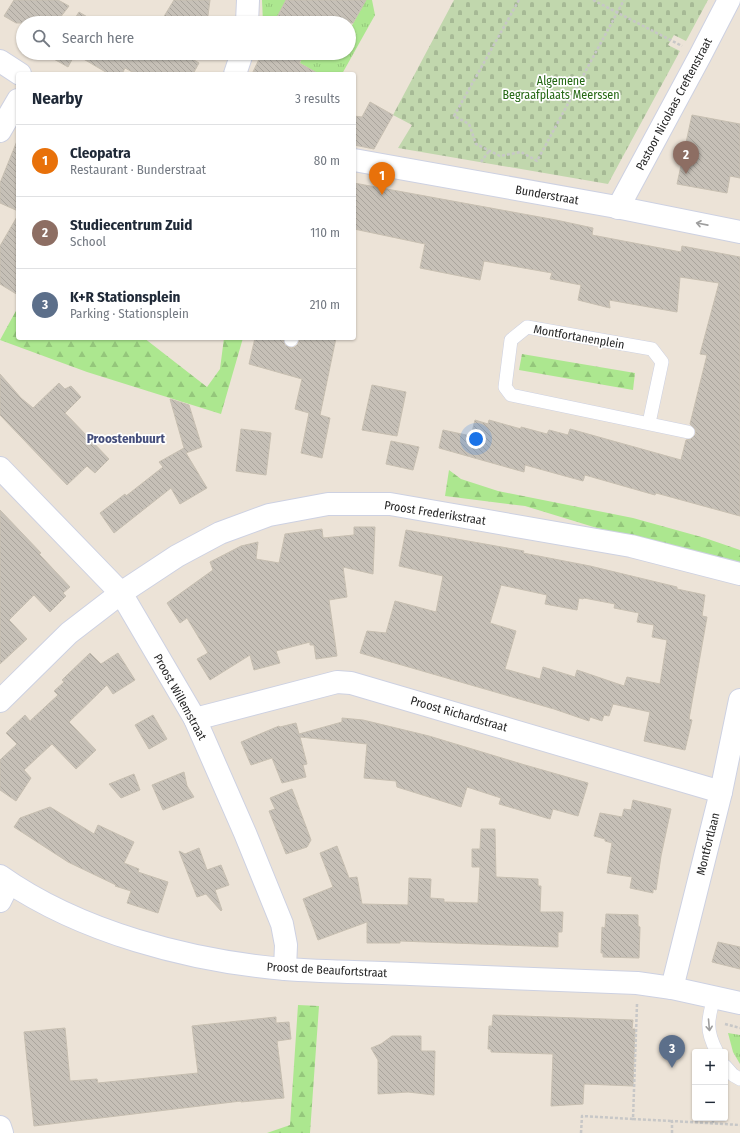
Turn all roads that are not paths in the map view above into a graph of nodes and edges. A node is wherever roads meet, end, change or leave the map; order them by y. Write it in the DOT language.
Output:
graph roads {
  1 [pos="248,0"];
  2 [pos="729,0"];
  3 [pos="248,16"];
  4 [pos="240,60"];
  5 [pos="0,62"];
  6 [pos="17,72"];
  7 [pos="236,72"];
  8 [pos="16,103"];
  9 [pos="0,131"];
  10 [pos="356,160"];
  11 [pos="618,208"];
  12 [pos="740,232"];
  13 [pos="649,423"];
  14 [pos="688,432"];
  15 [pos="0,468"];
  16 [pos="740,574"];
  17 [pos="121,593"];
  18 [pos="740,700"];
  19 [pos="0,701"];
  20 [pos="195,719"];
  21 [pos="721,792"];
  22 [pos="3,887"];
  23 [pos="285,969"];
  24 [pos="672,988"];
  25 [pos="714,997"];
  26 [pos="740,1003"];
  27 [pos="715,1049"];
  28 [pos="728,1070"];
  29 [pos="740,1079"];
  30 [pos="0,1127"];
  31 [pos="2,1133"];
  1 -- 3 [label="street"];
  2 -- 11 [label="street, Pastoor Nicolaas Creftenstraat"];
  4 -- 7 [label="street"];
  5 -- 6 [label="street"];
  8 -- 9 [label="street"];
  10 -- 11 [label="street, Bunderstraat"];
  12 -- 11 [label="street, Bunderstraat, one-way"];
  13 -- 13 [label="lane, Montfortanenplein"];
  13 -- 14 [label="lane, Montfortanenplein"];
  15 -- 17 [label="street, Proost Willemstraat"];
  16 -- 17 [label="street, Proost Frederikstraat"];
  17 -- 19 [label="street, Proost Frederikstraat"];
  17 -- 20 [label="street, Proost Willemstraat"];
  18 -- 21 [label="street, Montfortlaan"];
  20 -- 21 [label="street, Proost Richardstraat"];
  20 -- 23 [label="street, Proost Willemstraat"];
  21 -- 24 [label="street, Montfortlaan"];
  22 -- 23 [label="street, Proost de Beaufortstraat"];
  23 -- 24 [label="street, Proost de Beaufortstraat"];
  24 -- 25 [label="street, Proost de Beaufortstraat"];
  25 -- 26 [label="street, Proost de Beaufortstraat"];
  25 -- 27 [label="lane, one-way"];
  28 -- 29 [label="lane"];
  30 -- 31 [label="street"];
}
